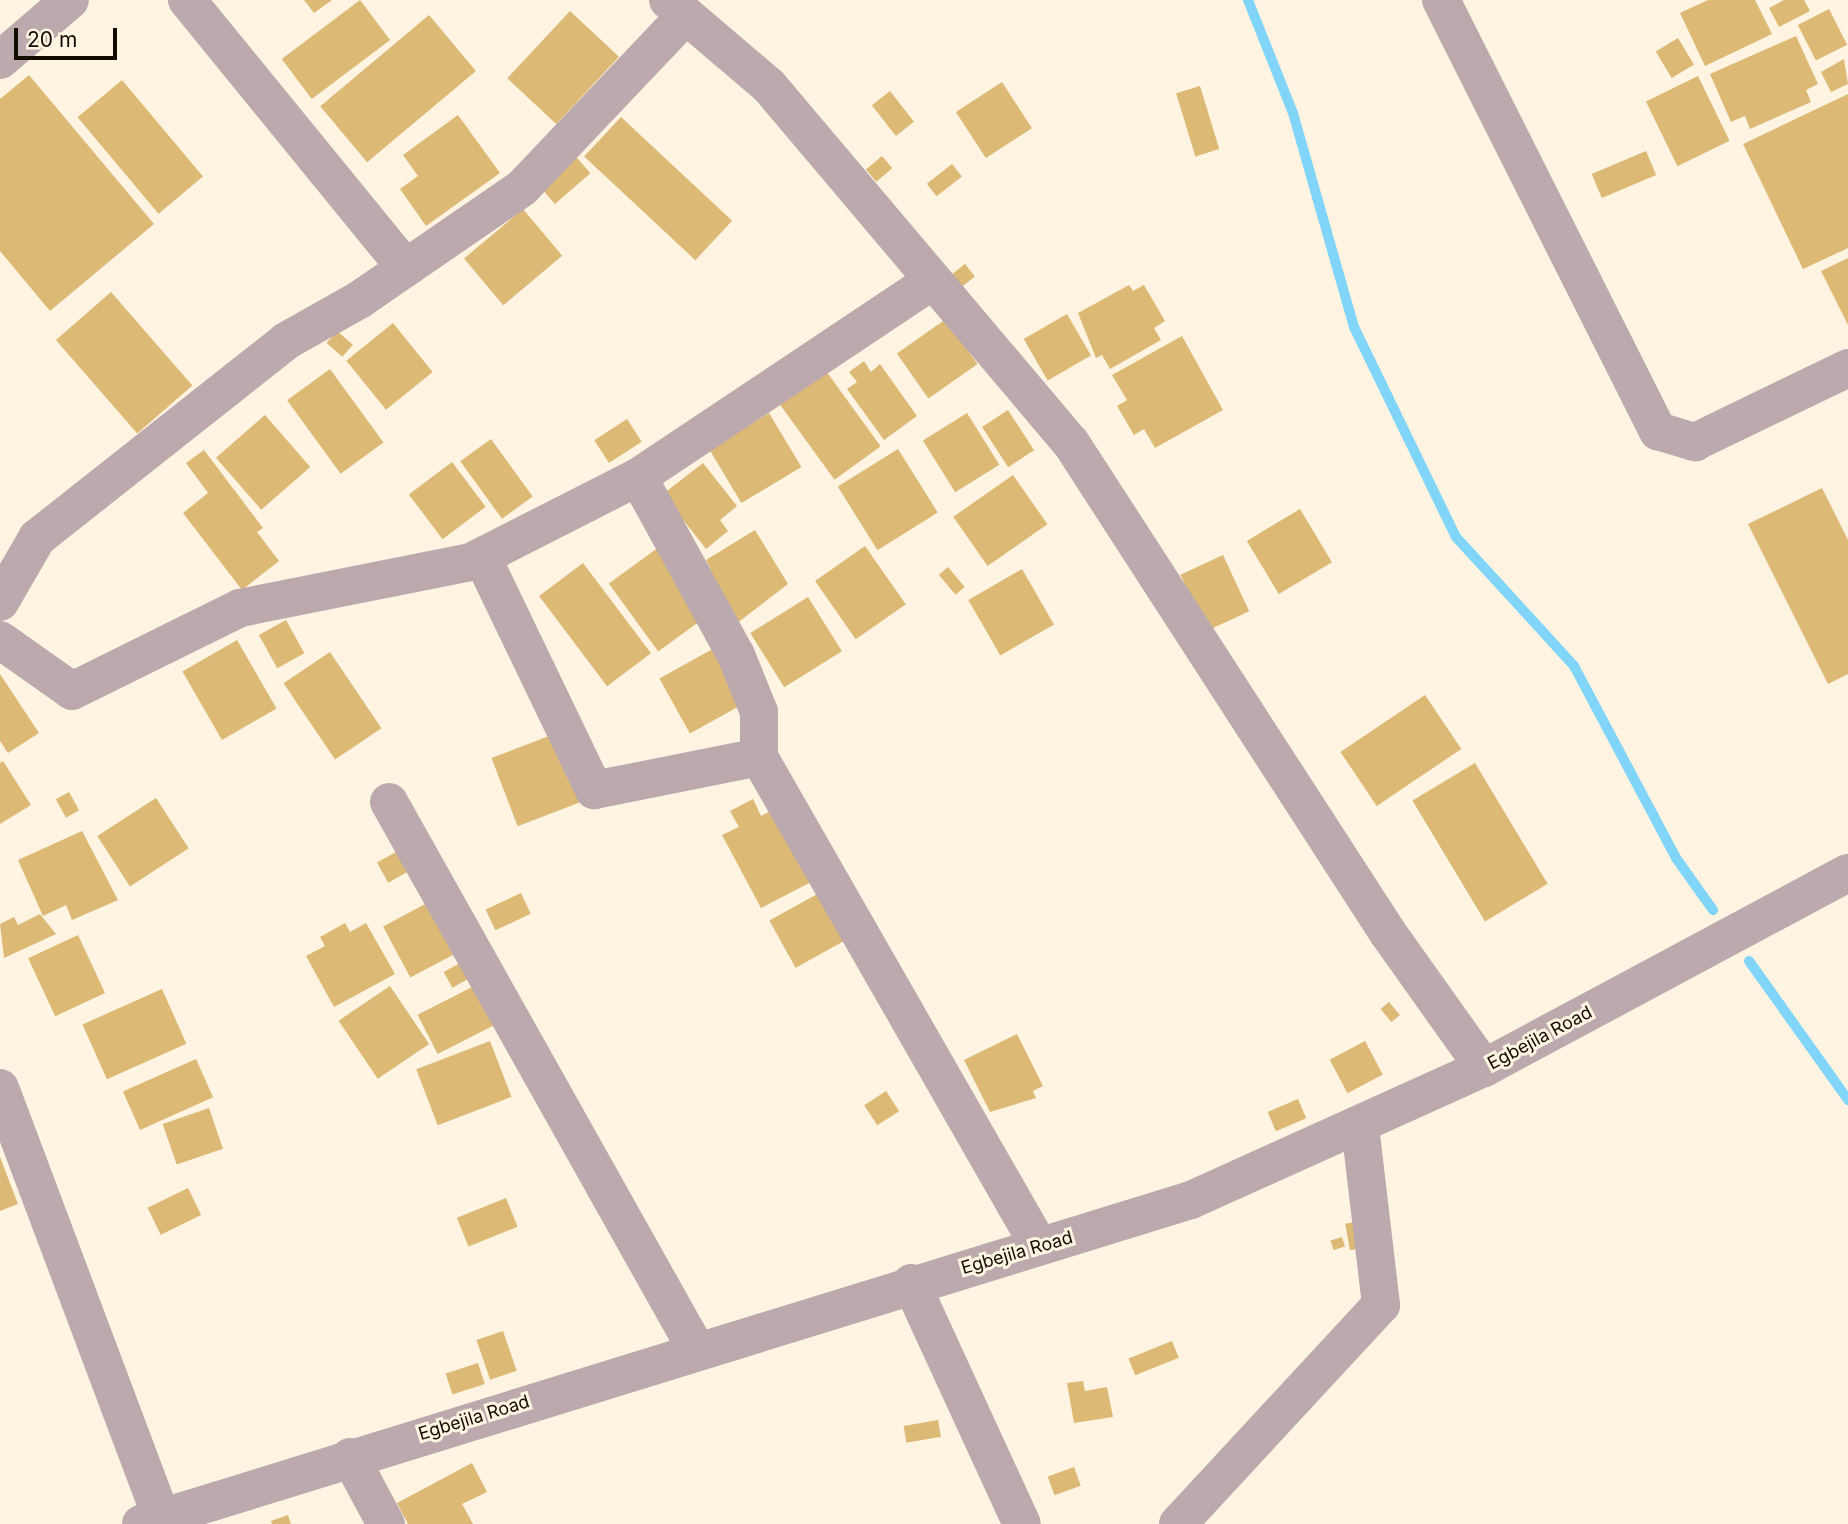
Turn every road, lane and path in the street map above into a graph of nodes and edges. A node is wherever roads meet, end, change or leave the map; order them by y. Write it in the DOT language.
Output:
graph roads {
  1 [pos="70,0"];
  2 [pos="187,0"];
  3 [pos="1441,0"];
  4 [pos="677,7"];
  5 [pos="0,60"];
  6 [pos="405,267"];
  7 [pos="932,281"];
  8 [pos="1848,368"];
  9 [pos="638,477"];
  10 [pos="482,557"];
  11 [pos="0,602"];
  12 [pos="0,640"];
  13 [pos="759,758"];
  14 [pos="389,802"];
  15 [pos="1848,873"];
  16 [pos="1484,1068"];
  17 [pos="0,1088"];
  18 [pos="1360,1126"];
  19 [pos="1039,1246"];
  20 [pos="911,1283"];
  21 [pos="696,1349"];
  22 [pos="350,1457"];
  23 [pos="151,1521"];
  24 [pos="386,1524"];
  25 [pos="1022,1524"];
  26 [pos="1178,1524"];
  1 -- 5 [label="street"];
  2 -- 6 [label="street"];
  3 -- 8 [label="street"];
  4 -- 6 [label="street"];
  4 -- 7 [label="street"];
  6 -- 11 [label="street"];
  7 -- 9 [label="street"];
  7 -- 16 [label="street"];
  9 -- 10 [label="street"];
  9 -- 13 [label="street"];
  10 -- 12 [label="street"];
  10 -- 13 [label="street"];
  13 -- 19 [label="street"];
  14 -- 21 [label="street"];
  15 -- 16 [label="street, Egbejila Road"];
  16 -- 18 [label="street, Egbejila Road"];
  17 -- 23 [label="street"];
  18 -- 19 [label="street, Egbejila Road"];
  18 -- 26 [label="street"];
  19 -- 20 [label="street, Egbejila Road"];
  20 -- 21 [label="street, Egbejila Road"];
  20 -- 25 [label="street"];
  21 -- 22 [label="street, Egbejila Road"];
  22 -- 23 [label="street, Egbejila Road"];
  22 -- 24 [label="street"];
}
